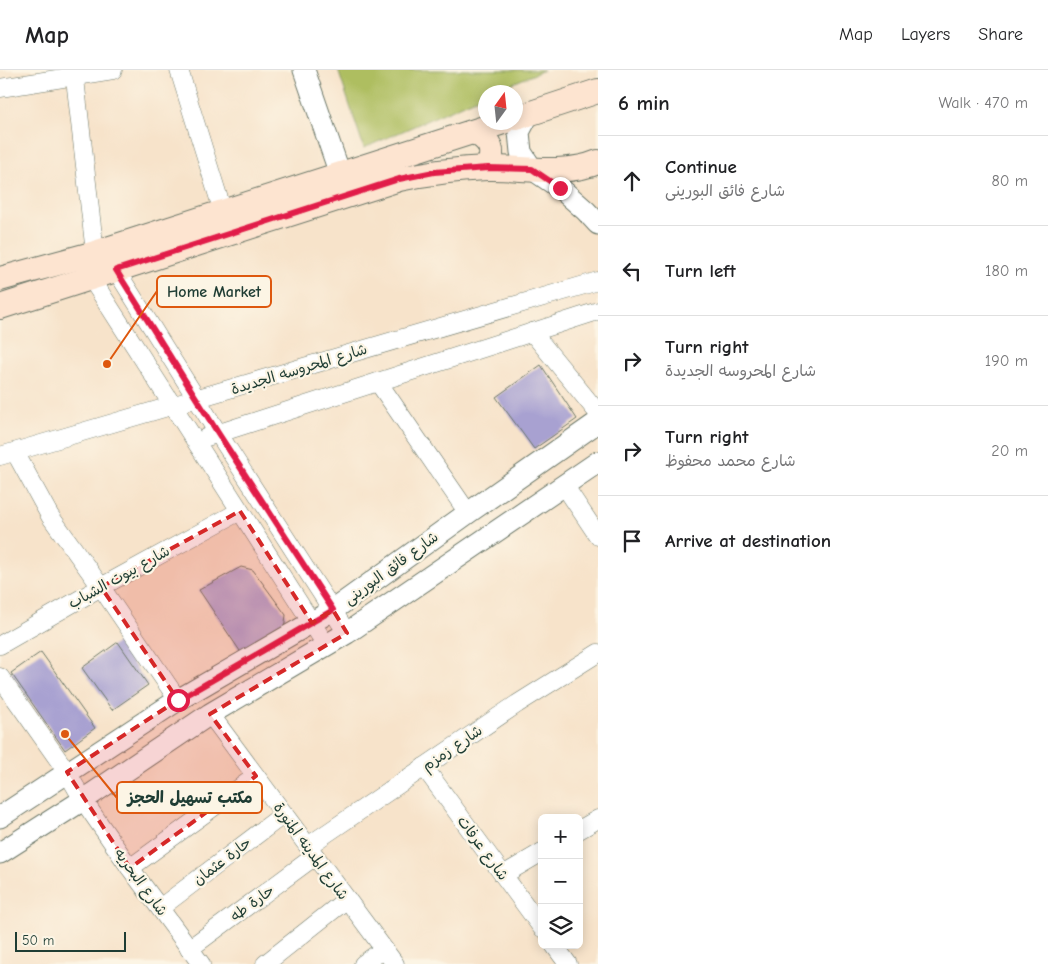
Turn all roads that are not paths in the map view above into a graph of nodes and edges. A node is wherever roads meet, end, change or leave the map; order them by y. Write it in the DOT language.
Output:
graph roads {
  1 [pos="113,70"];
  2 [pos="179,70"];
  3 [pos="304,70"];
  4 [pos="319,70"];
  5 [pos="74,73"];
  6 [pos="0,88"];
  7 [pos="598,92"];
  8 [pos="523,116"];
  9 [pos="480,130"];
  10 [pos="519,130"];
  11 [pos="474,132"];
  12 [pos="598,162"];
  13 [pos="488,168"];
  14 [pos="532,169"];
  15 [pos="346,172"];
  16 [pos="223,212"];
  17 [pos="598,224"];
  18 [pos="95,253"];
  19 [pos="116,270"];
  20 [pos="91,278"];
  21 [pos="0,279"];
  22 [pos="598,281"];
  23 [pos="0,307"];
  24 [pos="598,310"];
  25 [pos="532,332"];
  26 [pos="378,382"];
  27 [pos="198,399"];
  28 [pos="174,407"];
  29 [pos="598,414"];
  30 [pos="598,422"];
  31 [pos="218,433"];
  32 [pos="195,441"];
  33 [pos="7,454"];
  34 [pos="598,462"];
  35 [pos="564,485"];
  36 [pos="240,511"];
  37 [pos="468,513"];
  38 [pos="598,536"];
  39 [pos="101,587"];
  40 [pos="333,610"];
  41 [pos="312,623"];
  42 [pos="347,633"];
  43 [pos="0,645"];
  44 [pos="326,645"];
  45 [pos="598,653"];
  46 [pos="0,677"];
  47 [pos="178,700"];
  48 [pos="210,714"];
  49 [pos="424,767"];
  50 [pos="67,772"];
  51 [pos="256,776"];
  52 [pos="83,800"];
  53 [pos="284,814"];
  54 [pos="0,817"];
  55 [pos="598,819"];
  56 [pos="583,828"];
  57 [pos="311,851"];
  58 [pos="0,853"];
  59 [pos="538,854"];
  60 [pos="130,868"];
  61 [pos="503,875"];
  62 [pos="347,900"];
  63 [pos="160,908"];
  64 [pos="538,923"];
  65 [pos="189,949"];
  66 [pos="384,949"];
  67 [pos="557,949"];
  68 [pos="201,964"];
  69 [pos="265,964"];
  70 [pos="364,964"];
  71 [pos="395,964"];
  72 [pos="568,964"];
  1 -- 5 [label="street"];
  2 -- 16 [label="street"];
  3 -- 15 [label="street"];
  4 -- 15 [label="street"];
  5 -- 6 [label="street"];
  5 -- 18 [label="street"];
  7 -- 8 [label="main road"];
  9 -- 11 [label="main road"];
  10 -- 14 [label="street"];
  11 -- 13 [label="main road"];
  11 -- 15 [label="main road"];
  12 -- 14 [label="main road"];
  13 -- 14 [label="main road"];
  13 -- 19 [label="main road"];
  14 -- 17 [label="street"];
  15 -- 16 [label="main road"];
  16 -- 18 [label="main road"];
  18 -- 21 [label="main road"];
  19 -- 20 [label="main road"];
  19 -- 27 [label="street"];
  20 -- 23 [label="main road"];
  20 -- 28 [label="street"];
  22 -- 27 [label="street, شارع المحروسه الجديدة"];
  24 -- 25 [label="street"];
  25 -- 26 [label="street"];
  25 -- 29 [label="street"];
  26 -- 31 [label="street"];
  26 -- 37 [label="street"];
  27 -- 28 [label="street, شارع المحروسه الجديدة"];
  27 -- 31 [label="street"];
  28 -- 32 [label="street"];
  28 -- 33 [label="street, شارع المحروسه الجديدة"];
  30 -- 37 [label="street, شارع فائق البورينى"];
  31 -- 32 [label="street"];
  31 -- 40 [label="street"];
  32 -- 36 [label="street"];
  33 -- 39 [label="street"];
  34 -- 35 [label="street, شارع فائق البورينى"];
  35 -- 38 [label="street"];
  35 -- 42 [label="street, شارع فائق البورينى"];
  36 -- 39 [label="street, شارع بيوت الشباب"];
  36 -- 41 [label="street"];
  37 -- 40 [label="street, شارع فائق البورينى"];
  39 -- 43 [label="street, شارع بيوت الشباب"];
  39 -- 47 [label="street"];
  40 -- 41 [label="street, شارع فائق البورينى"];
  40 -- 42 [label="street"];
  41 -- 44 [label="street"];
  41 -- 47 [label="street, شارع فائق البورينى"];
  42 -- 44 [label="street, شارع فائق البورينى"];
  44 -- 48 [label="street, شارع فائق البورينى"];
  45 -- 49 [label="street, شارع زمزم"];
  46 -- 50 [label="street, شارع البحريه"];
  47 -- 50 [label="street, شارع فائق البورينى"];
  48 -- 51 [label="street, شارع المدينه المنورة"];
  48 -- 52 [label="street, شارع فائق البورينى"];
  49 -- 57 [label="street, شارع زمزم"];
  49 -- 61 [label="street, شارع عرفات"];
  50 -- 52 [label="street, شارع البحريه"];
  50 -- 54 [label="street, شارع فائق البورينى"];
  51 -- 53 [label="street, شارع المدينه المنورة"];
  51 -- 60 [label="street"];
  52 -- 58 [label="street, شارع فائق البورينى"];
  52 -- 60 [label="street, شارع البحريه"];
  53 -- 57 [label="street, شارع المدينه المنورة"];
  53 -- 63 [label="street, حارة عثمان"];
  55 -- 56 [label="street"];
  57 -- 62 [label="street, شارع المدينه المنورة"];
  57 -- 65 [label="street, حارة طه"];
  59 -- 61 [label="street"];
  60 -- 63 [label="street, شارع البحريه"];
  61 -- 64 [label="street, شارع عرفات"];
  62 -- 66 [label="street, شارع المدينه المنورة"];
  62 -- 69 [label="street"];
  63 -- 65 [label="street, شارع البحريه"];
  65 -- 68 [label="street, شارع البحريه"];
  66 -- 70 [label="street"];
  66 -- 71 [label="street, شارع المدينه المنورة"];
  67 -- 72 [label="street"];
}
